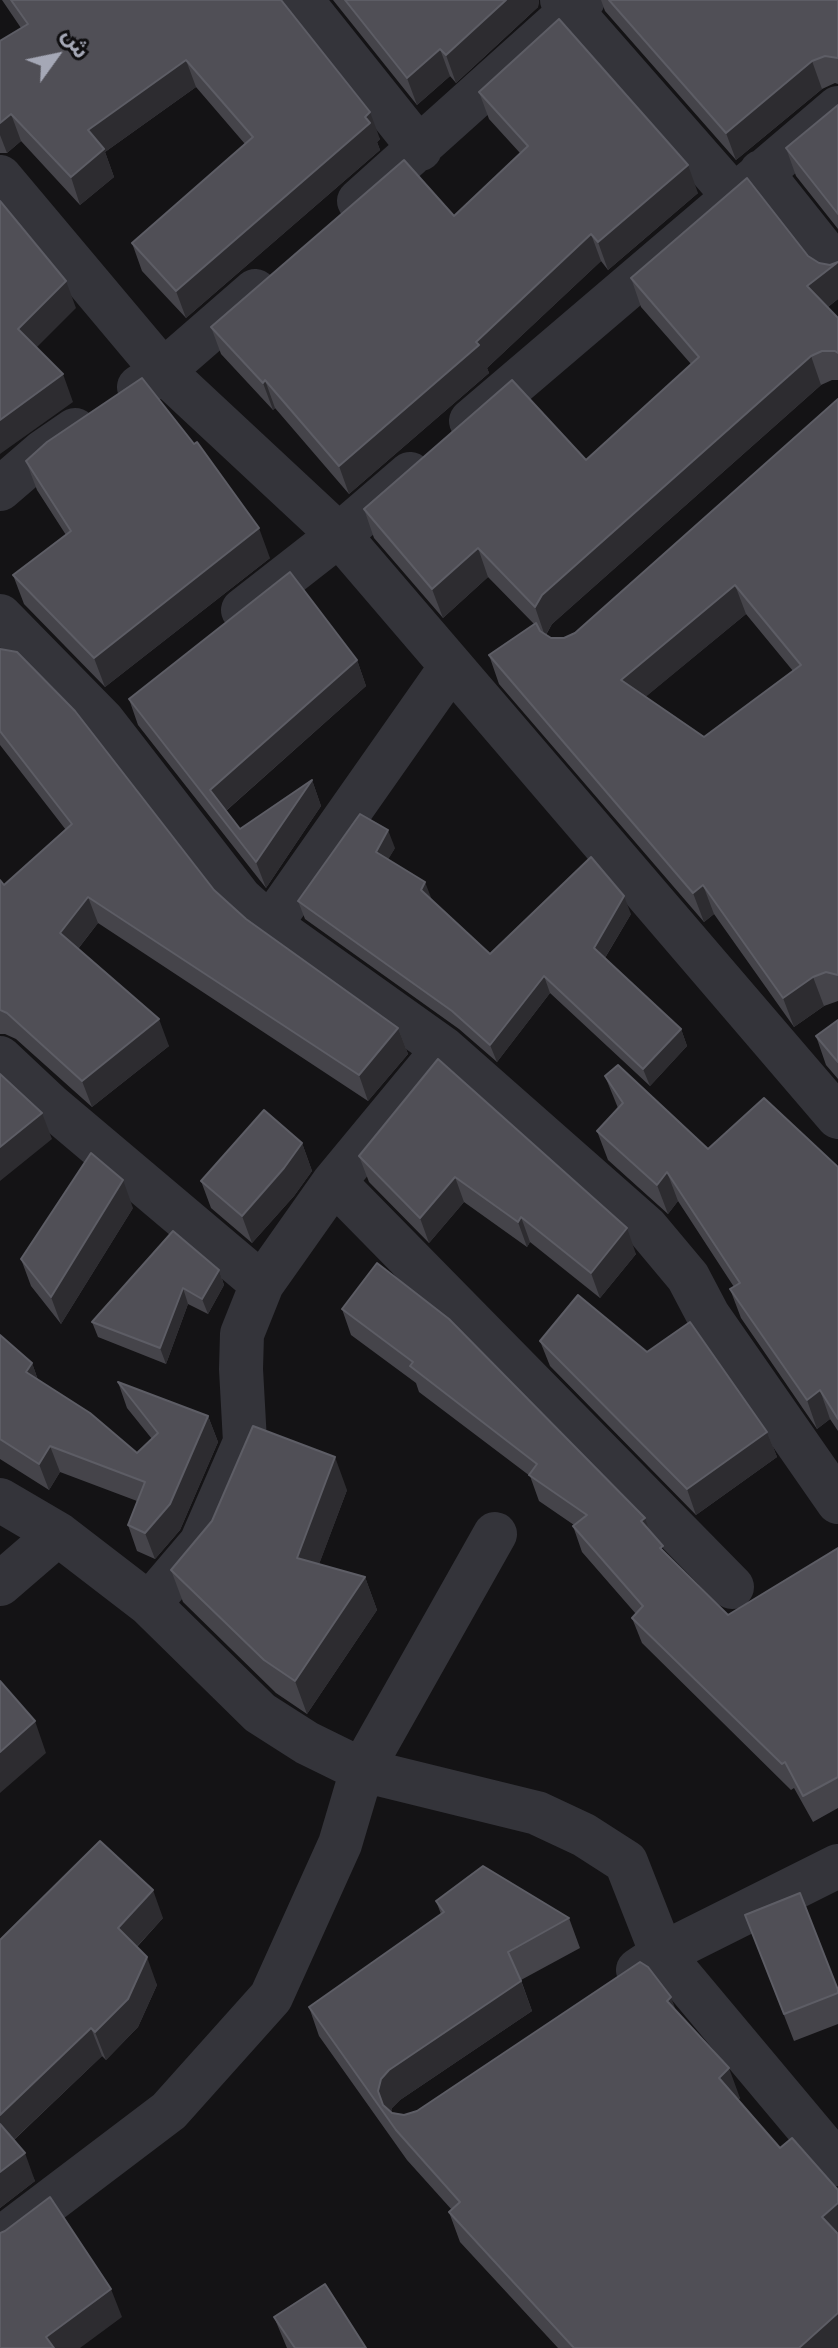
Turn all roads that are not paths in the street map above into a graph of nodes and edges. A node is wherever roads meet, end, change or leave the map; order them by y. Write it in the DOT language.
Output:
graph roads {
  1 [pos="301,0"];
  2 [pos="572,4"];
  3 [pos="838,108"];
  4 [pos="420,149"];
  5 [pos="0,177"];
  6 [pos="747,184"];
  7 [pos="326,229"];
  8 [pos="838,269"];
  9 [pos="280,270"];
  10 [pos="163,371"];
  11 [pos="0,489"];
  12 [pos="339,535"];
  13 [pos="0,616"];
  14 [pos="215,633"];
  15 [pos="451,667"];
  16 [pos="270,925"];
  17 [pos="826,1034"];
  18 [pos="444,1049"];
  19 [pos="0,1058"];
  20 [pos="790,1060"];
  21 [pos="838,1117"];
  22 [pos="334,1182"];
  23 [pos="262,1284"];
  24 [pos="0,1500"];
  25 [pos="838,1502"];
  26 [pos="58,1534"];
  27 [pos="495,1534"];
  28 [pos="0,1584"];
  29 [pos="732,1587"];
  30 [pos="149,1604"];
  31 [pos="362,1770"];
  32 [pos="838,1866"];
  33 [pos="662,1954"];
  34 [pos="610,1989"];
  35 [pos="838,2164"];
  36 [pos="0,2239"];
  1 -- 4 [label="street"];
  2 -- 4 [label="street"];
  2 -- 6 [label="street"];
  3 -- 6 [label="street"];
  4 -- 7 [label="street"];
  5 -- 10 [label="street"];
  6 -- 8 [label="street"];
  6 -- 12 [label="street"];
  9 -- 10 [label="street"];
  10 -- 11 [label="street"];
  10 -- 12 [label="street"];
  12 -- 14 [label="street"];
  12 -- 15 [label="street"];
  13 -- 16 [label="street"];
  15 -- 16 [label="street"];
  15 -- 20 [label="street"];
  16 -- 18 [label="street"];
  17 -- 20 [label="street"];
  18 -- 22 [label="street"];
  18 -- 25 [label="street"];
  19 -- 23 [label="street"];
  20 -- 21 [label="street"];
  22 -- 23 [label="street"];
  22 -- 29 [label="street"];
  23 -- 30 [label="street"];
  24 -- 26 [label="street"];
  26 -- 28 [label="street"];
  26 -- 30 [label="street"];
  27 -- 31 [label="street"];
  30 -- 31 [label="street"];
  31 -- 33 [label="street"];
  31 -- 36 [label="street"];
  32 -- 33 [label="street"];
  33 -- 34 [label="street"];
  33 -- 35 [label="street"];
}
